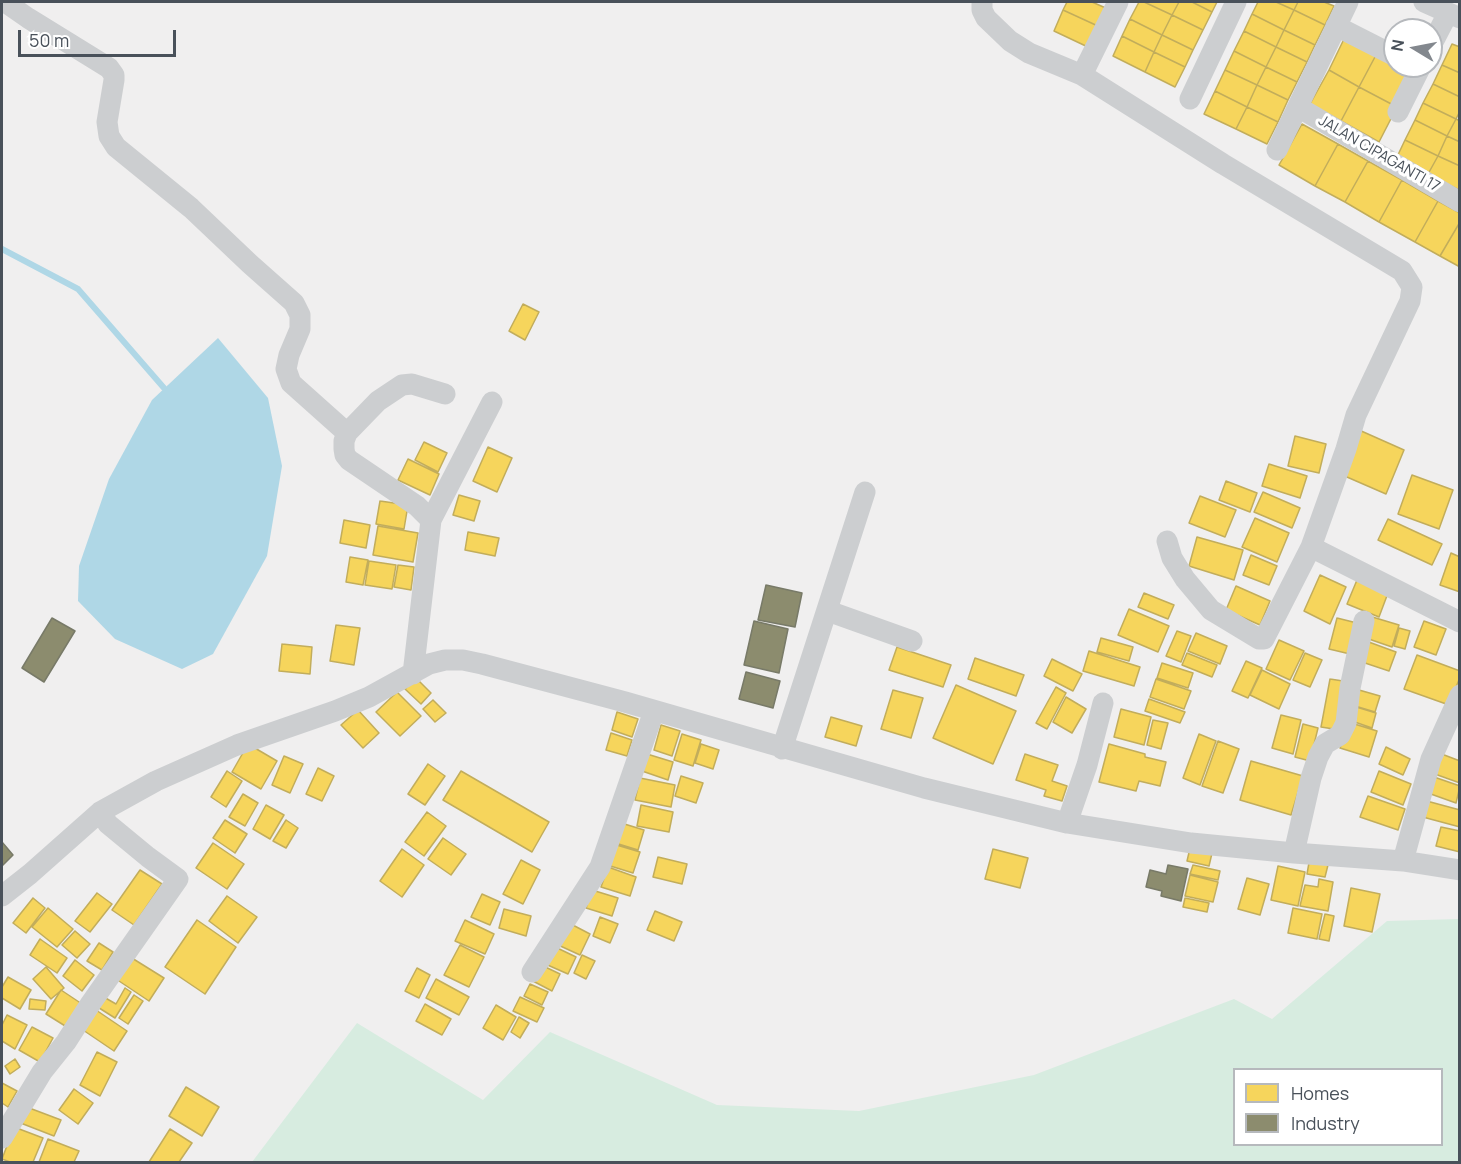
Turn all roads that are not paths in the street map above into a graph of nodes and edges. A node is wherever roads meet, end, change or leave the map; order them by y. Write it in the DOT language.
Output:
graph roads {
  1 [pos="5,2"];
  2 [pos="982,2"];
  3 [pos="1118,2"];
  4 [pos="1236,2"];
  5 [pos="1348,2"];
  6 [pos="1424,2"];
  7 [pos="1454,16"];
  8 [pos="1336,26"];
  9 [pos="1443,30"];
  10 [pos="1383,50"];
  11 [pos="1082,75"];
  12 [pos="1414,78"];
  13 [pos="1190,99"];
  14 [pos="1298,107"];
  15 [pos="1398,112"];
  16 [pos="1276,150"];
  17 [pos="1460,201"];
  18 [pos="445,394"];
  19 [pos="492,402"];
  20 [pos="347,433"];
  21 [pos="865,492"];
  22 [pos="431,520"];
  23 [pos="1167,541"];
  24 [pos="1311,547"];
  25 [pos="828,611"];
  26 [pos="1364,621"];
  27 [pos="1460,622"];
  28 [pos="912,641"];
  29 [pos="412,674"];
  30 [pos="1460,695"];
  31 [pos="1103,703"];
  32 [pos="654,711"];
  33 [pos="782,749"];
  34 [pos="100,812"];
  35 [pos="1067,823"];
  36 [pos="1293,853"];
  37 [pos="1403,861"];
  38 [pos="1460,870"];
  39 [pos="2,896"];
  40 [pos="532,972"];
  41 [pos="2,1138"];
  1 -- 20 [label="street"];
  2 -- 11 [label="street"];
  3 -- 11 [label="street"];
  4 -- 13 [label="street"];
  5 -- 8 [label="street"];
  6 -- 7 [label="street"];
  7 -- 9 [label="street"];
  8 -- 10 [label="street"];
  8 -- 14 [label="street"];
  11 -- 24 [label="street"];
  12 -- 15 [label="street"];
  14 -- 16 [label="street"];
  14 -- 17 [label="street, JALAN CIPAGANTI 17"];
  18 -- 20 [label="street"];
  19 -- 22 [label="street"];
  20 -- 22 [label="street"];
  21 -- 25 [label="street"];
  22 -- 29 [label="street"];
  23 -- 24 [label="street"];
  24 -- 27 [label="street"];
  25 -- 28 [label="street"];
  25 -- 33 [label="street"];
  26 -- 36 [label="street"];
  29 -- 32 [label="street"];
  29 -- 34 [label="street"];
  30 -- 37 [label="street"];
  31 -- 35 [label="street"];
  32 -- 33 [label="street"];
  32 -- 40 [label="street"];
  33 -- 35 [label="street"];
  34 -- 39 [label="street"];
  34 -- 41 [label="street"];
  35 -- 36 [label="street"];
  36 -- 37 [label="street"];
  37 -- 38 [label="street"];
}
